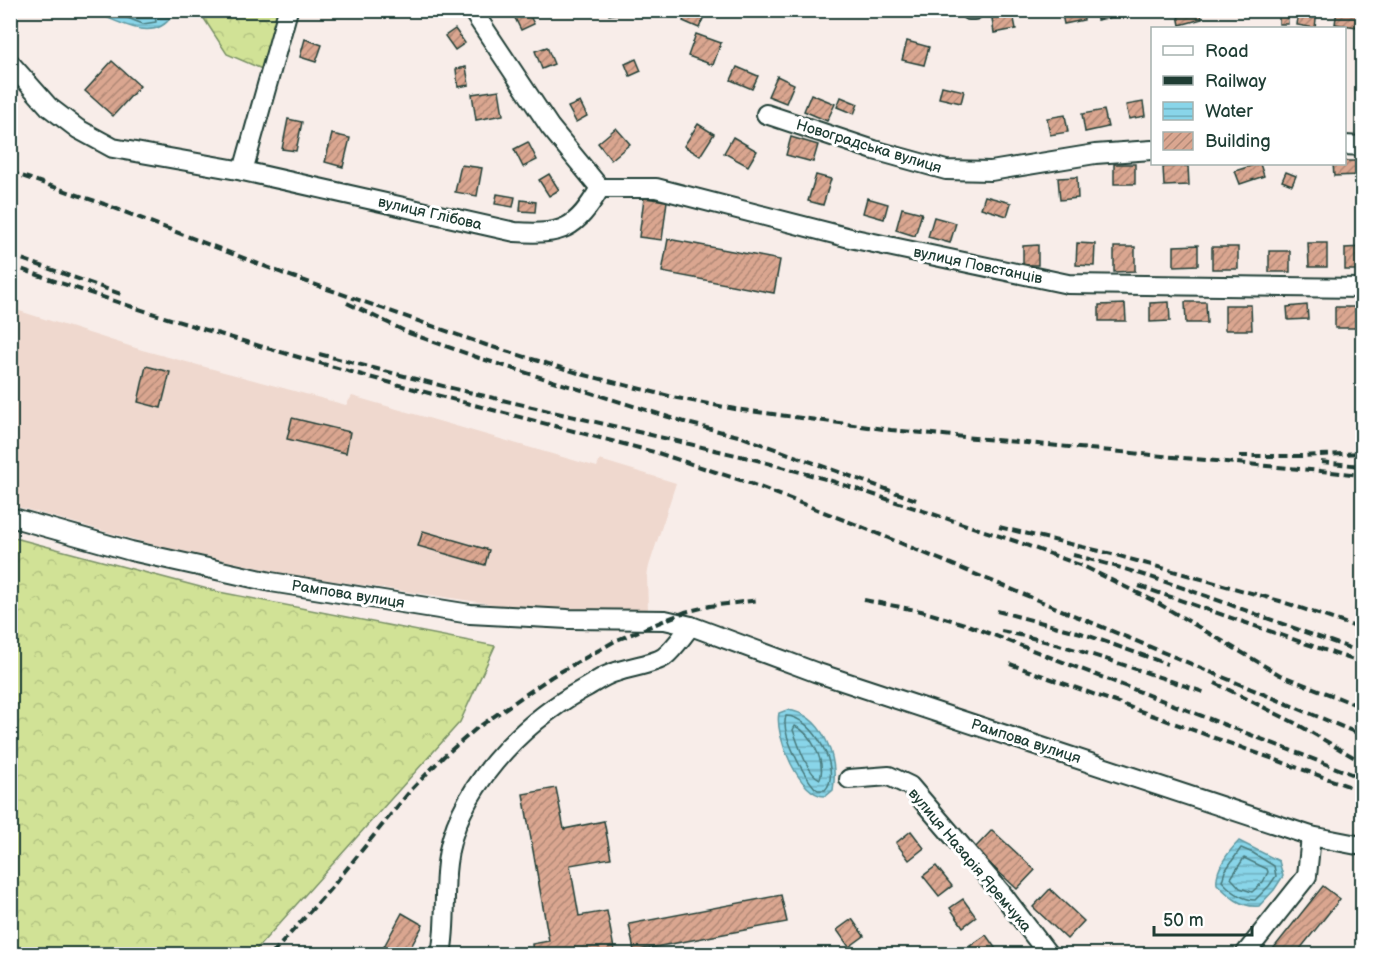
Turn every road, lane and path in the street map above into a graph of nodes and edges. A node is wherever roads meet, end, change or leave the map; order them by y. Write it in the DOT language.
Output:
graph roads {
  1 [pos="288,10"];
  2 [pos="472,10"];
  3 [pos="969,10"];
  4 [pos="974,10"];
  5 [pos="10,63"];
  6 [pos="766,114"];
  7 [pos="1346,145"];
  8 [pos="1362,146"];
  9 [pos="1151,150"];
  10 [pos="243,171"];
  11 [pos="600,188"];
  12 [pos="1362,288"];
  13 [pos="10,517"];
  14 [pos="692,626"];
  15 [pos="849,778"];
  16 [pos="1311,836"];
  17 [pos="1362,846"];
  18 [pos="441,954"];
  19 [pos="1048,954"];
  20 [pos="1245,954"];
  1 -- 10 [label="street"];
  2 -- 11 [label="street"];
  3 -- 4 [label="street"];
  5 -- 10 [label="street, вулиця Глібова"];
  6 -- 9 [label="street, Новоградська вулиця"];
  7 -- 8 [label="street"];
  10 -- 11 [label="street, вулиця Глібова"];
  11 -- 12 [label="street, вулиця Повстанців"];
  13 -- 14 [label="street, Рампова вулиця"];
  14 -- 16 [label="street, Рампова вулиця"];
  14 -- 18 [label="street"];
  15 -- 19 [label="street, вулиця Назарія Яремчука"];
  16 -- 17 [label="street, Рампова вулиця"];
  16 -- 20 [label="street"];
}
